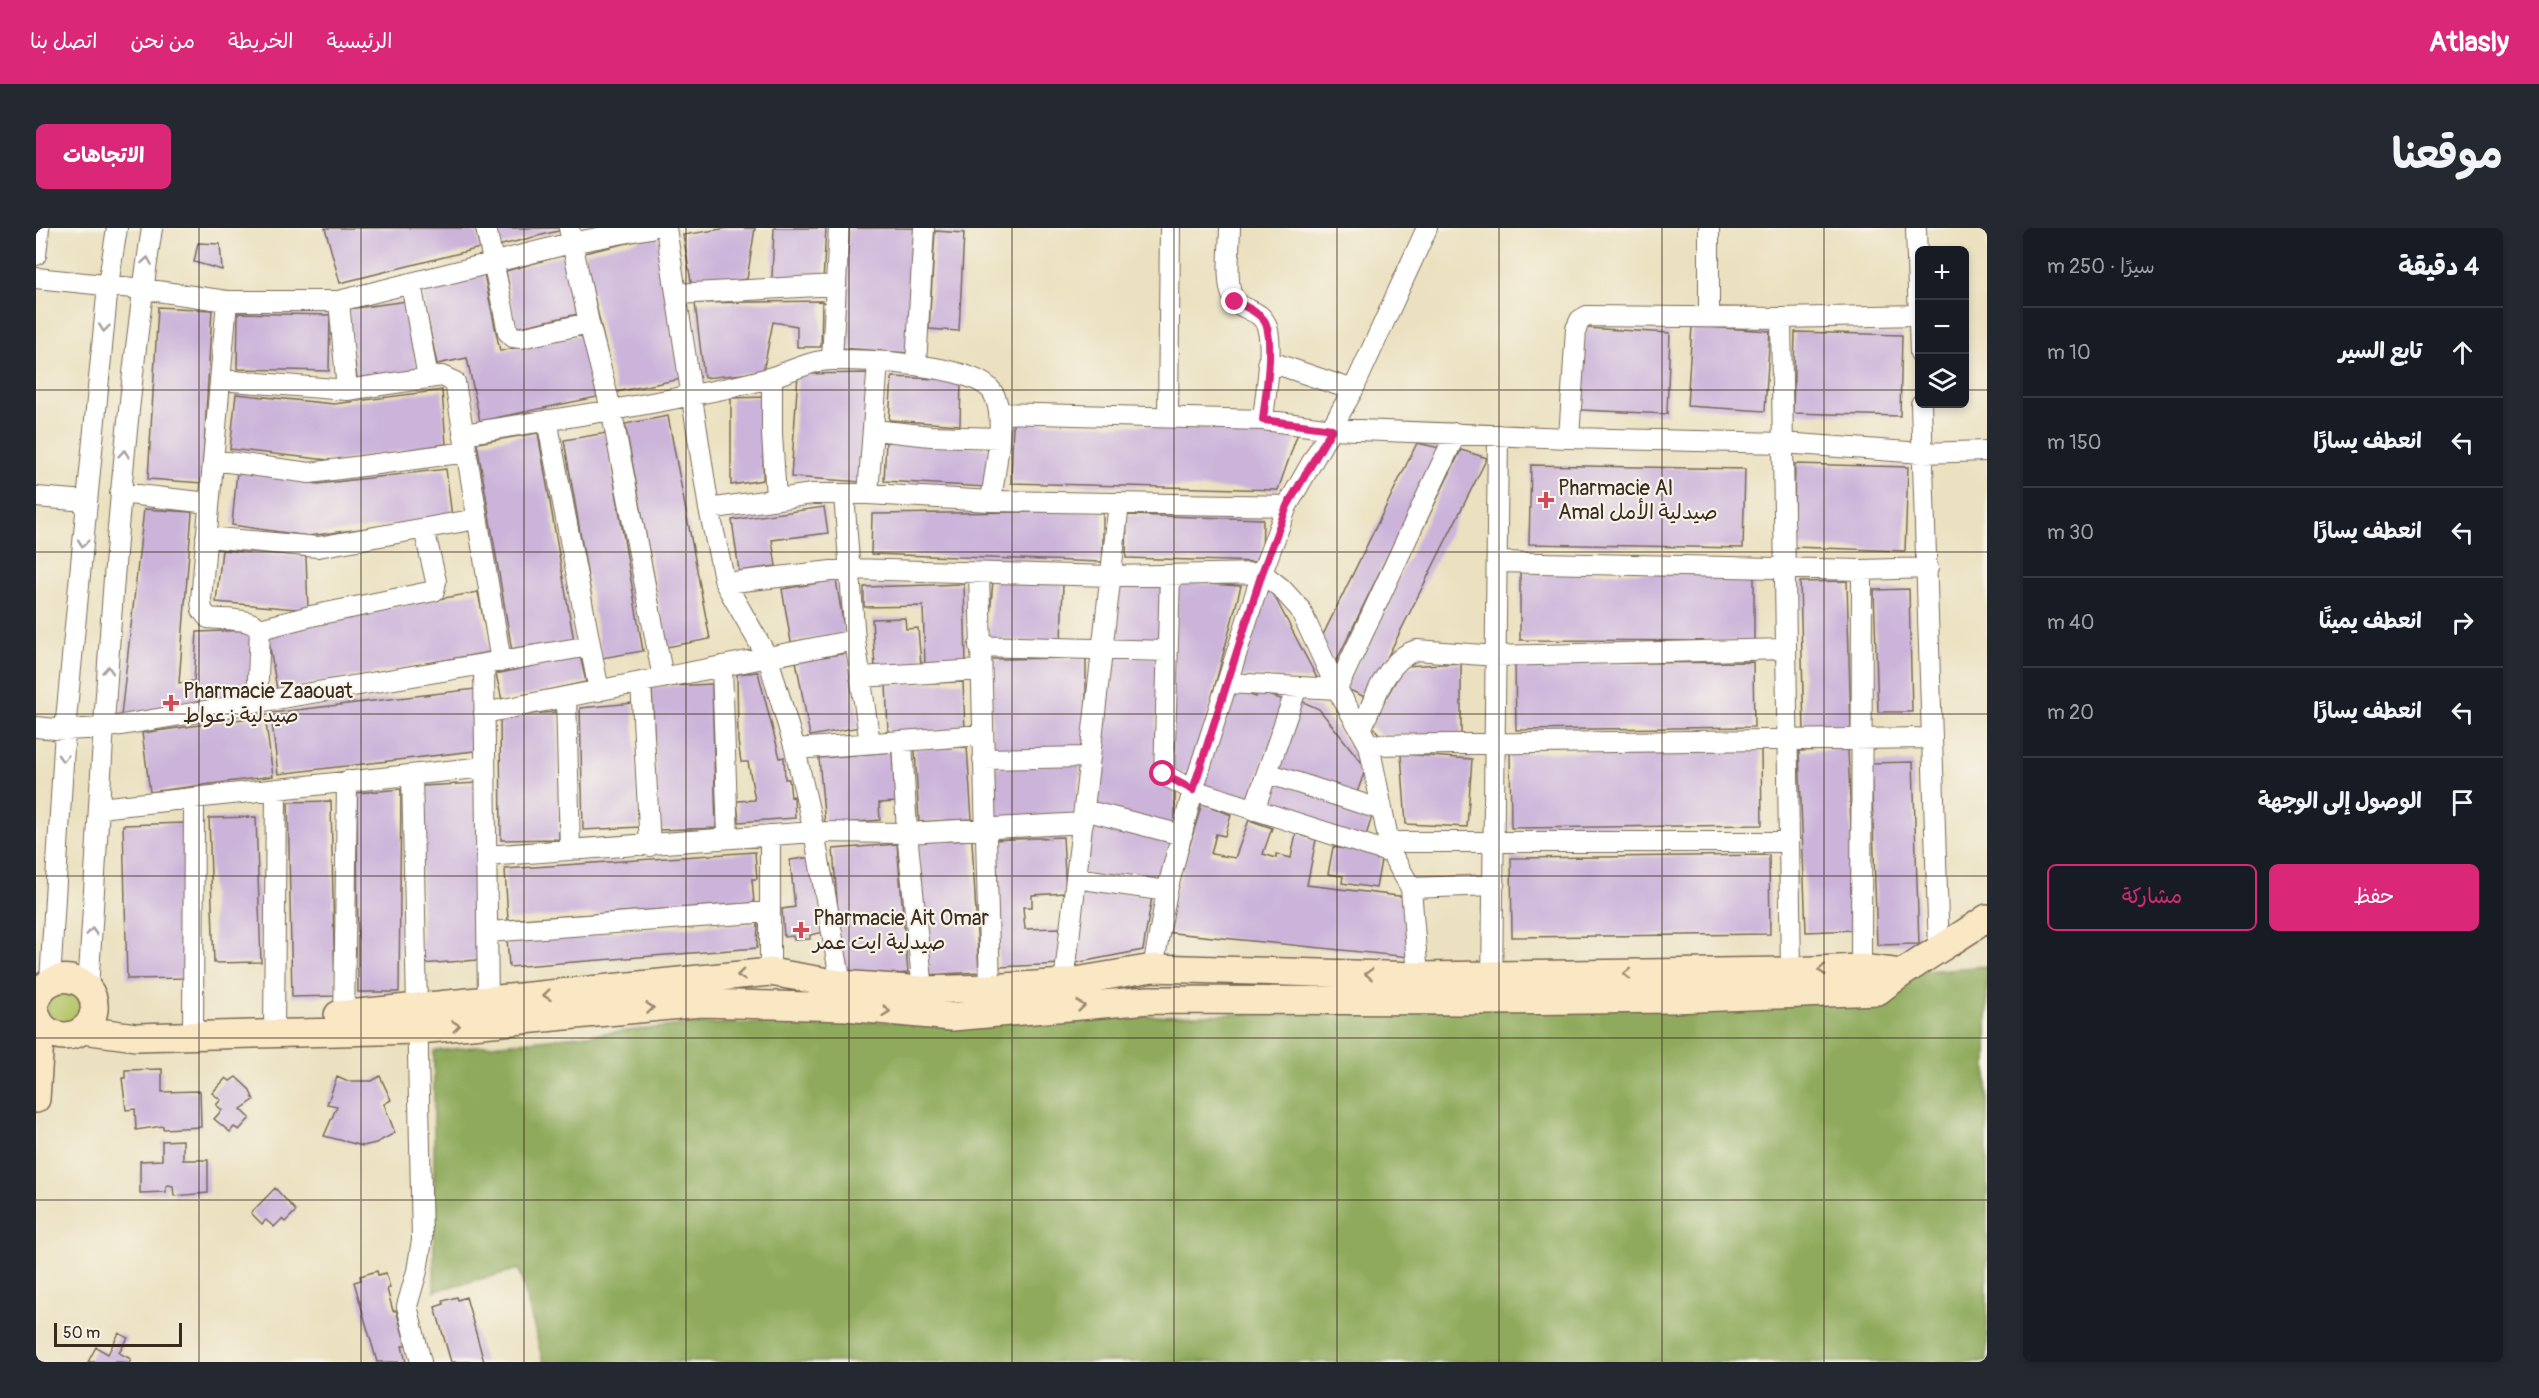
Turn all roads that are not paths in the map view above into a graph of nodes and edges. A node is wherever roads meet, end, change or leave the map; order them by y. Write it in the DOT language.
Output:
graph roads {
  1 [pos="39,228"];
  2 [pos="117,228"];
  3 [pos="152,228"];
  4 [pos="486,228"];
  5 [pos="650,228"];
  6 [pos="666,228"];
  7 [pos="839,228"];
  8 [pos="924,228"];
  9 [pos="1170,228"];
  10 [pos="1230,228"];
  11 [pos="1427,228"];
  12 [pos="1709,228"];
  13 [pos="1916,228"];
  14 [pos="570,235"];
  15 [pos="36,255"];
  16 [pos="493,261"];
  17 [pos="36,278"];
  18 [pos="411,283"];
  19 [pos="108,285"];
  20 [pos="836,285"];
  21 [pos="143,289"];
  22 [pos="676,294"];
  23 [pos="1918,300"];
  24 [pos="227,301"];
  25 [pos="339,302"];
  26 [pos="1915,315"];
  27 [pos="1709,317"];
  28 [pos="1781,318"];
  29 [pos="589,323"];
  30 [pos="832,359"];
  31 [pos="1268,361"];
  32 [pos="878,362"];
  33 [pos="916,365"];
  34 [pos="772,377"];
  35 [pos="428,378"];
  36 [pos="220,380"];
  37 [pos="346,390"];
  38 [pos="1353,390"];
  39 [pos="691,396"];
  40 [pos="1921,408"];
  41 [pos="611,409"];
  42 [pos="999,413"];
  43 [pos="1168,416"];
  44 [pos="547,420"];
  45 [pos="1263,420"];
  46 [pos="1332,429"];
  47 [pos="874,430"];
  48 [pos="1456,433"];
  49 [pos="1498,435"];
  50 [pos="999,438"];
  51 [pos="1569,438"];
  52 [pos="465,443"];
  53 [pos="1783,443"];
  54 [pos="1987,451"];
  55 [pos="1922,453"];
  56 [pos="213,460"];
  57 [pos="120,493"];
  58 [pos="868,494"];
  59 [pos="844,495"];
  60 [pos="36,497"];
  61 [pos="776,498"];
  62 [pos="87,501"];
  63 [pos="991,501"];
  64 [pos="209,503"];
  65 [pos="1119,503"];
  66 [pos="1287,506"];
  67 [pos="709,509"];
  68 [pos="477,519"];
  69 [pos="424,529"];
  70 [pos="206,537"];
  71 [pos="1497,562"];
  72 [pos="1785,568"];
  73 [pos="1928,568"];
  74 [pos="849,569"];
  75 [pos="1862,570"];
  76 [pos="1262,573"];
  77 [pos="979,574"];
  78 [pos="1170,575"];
  79 [pos="1110,576"];
  80 [pos="725,583"];
  81 [pos="260,629"];
  82 [pos="855,640"];
  83 [pos="980,645"];
  84 [pos="590,646"];
  85 [pos="1102,648"];
  86 [pos="1786,649"];
  87 [pos="1167,651"];
  88 [pos="1496,656"];
  89 [pos="768,658"];
  90 [pos="492,663"];
  91 [pos="722,667"];
  92 [pos="980,669"];
  93 [pos="860,677"];
  94 [pos="663,678"];
  95 [pos="641,682"];
  96 [pos="1228,683"];
  97 [pos="1297,687"];
  98 [pos="1337,689"];
  99 [pos="599,691"];
  100 [pos="566,697"];
  101 [pos="257,702"];
  102 [pos="484,713"];
  103 [pos="36,727"];
  104 [pos="104,728"];
  105 [pos="65,730"];
  106 [pos="982,735"];
  107 [pos="1365,737"];
  108 [pos="1861,738"];
  109 [pos="1932,738"];
  110 [pos="1788,740"];
  111 [pos="902,741"];
  112 [pos="870,743"];
  113 [pos="1495,743"];
  114 [pos="795,748"];
  115 [pos="1090,757"];
  116 [pos="983,759"];
  117 [pos="485,767"];
  118 [pos="1267,773"];
  119 [pos="412,775"];
  120 [pos="347,782"];
  121 [pos="276,789"];
  122 [pos="1193,790"];
  123 [pos="194,798"];
  124 [pos="99,808"];
  125 [pos="1254,810"];
  126 [pos="1382,810"];
  127 [pos="1083,817"];
  128 [pos="985,830"];
  129 [pos="814,831"];
  130 [pos="907,833"];
  131 [pos="770,835"];
  132 [pos="1182,835"];
  133 [pos="728,838"];
  134 [pos="1494,842"];
  135 [pos="1789,842"];
  136 [pos="650,846"];
  137 [pos="1390,848"];
  138 [pos="570,849"];
  139 [pos="486,856"];
  140 [pos="1076,879"];
  141 [pos="1494,885"];
  142 [pos="1411,888"];
  143 [pos="1167,891"];
  144 [pos="770,912"];
  145 [pos="1987,918"];
  146 [pos="488,932"];
  147 [pos="1939,951"];
  148 [pos="1153,968"];
  149 [pos="1861,968"];
  150 [pos="1791,971"];
  151 [pos="770,972"];
  152 [pos="1901,973"];
  153 [pos="1418,976"];
  154 [pos="1064,983"];
  155 [pos="990,988"];
  156 [pos="1492,989"];
  157 [pos="923,990"];
  158 [pos="843,995"];
  159 [pos="488,1001"];
  160 [pos="57,1006"];
  161 [pos="418,1018"];
  162 [pos="344,1023"];
  163 [pos="274,1027"];
  164 [pos="194,1029"];
  165 [pos="37,1084"];
  166 [pos="422,1362"];
  1 -- 15 [label="street"];
  2 -- 19 [label="street"];
  21 -- 3 [label="street, one-way"];
  4 -- 16 [label="street"];
  5 -- 14 [label="street"];
  6 -- 22 [label="street"];
  7 -- 20 [label="street"];
  8 -- 33 [label="street"];
  9 -- 43 [label="street"];
  10 -- 31 [label="street"];
  11 -- 38 [label="street"];
  12 -- 27 [label="street"];
  13 -- 23 [label="street"];
  14 -- 16 [label="street"];
  14 -- 29 [label="street"];
  16 -- 18 [label="street"];
  16 -- 29 [label="street"];
  17 -- 19 [label="street"];
  18 -- 25 [label="street"];
  18 -- 35 [label="street"];
  19 -- 21 [label="street"];
  19 -- 62 [label="street, one-way"];
  20 -- 22 [label="street"];
  20 -- 30 [label="street"];
  21 -- 24 [label="street"];
  57 -- 21 [label="street, one-way"];
  22 -- 39 [label="street"];
  24 -- 25 [label="street"];
  24 -- 36 [label="street"];
  25 -- 37 [label="street"];
  26 -- 28 [label="street"];
  27 -- 28 [label="street"];
  27 -- 51 [label="street"];
  28 -- 53 [label="street"];
  29 -- 41 [label="street"];
  30 -- 32 [label="street"];
  30 -- 34 [label="street"];
  31 -- 38 [label="street"];
  31 -- 45 [label="street"];
  32 -- 33 [label="street"];
  32 -- 47 [label="street"];
  33 -- 42 [label="street"];
  34 -- 39 [label="street"];
  34 -- 61 [label="street"];
  35 -- 37 [label="street"];
  35 -- 52 [label="street"];
  36 -- 37 [label="street"];
  36 -- 56 [label="street"];
  38 -- 46 [label="street"];
  39 -- 41 [label="street"];
  39 -- 67 [label="street"];
  40 -- 55 [label="street"];
  41 -- 44 [label="street"];
  41 -- 94 [label="street"];
  42 -- 43 [label="street"];
  42 -- 50 [label="street"];
  43 -- 45 [label="street"];
  44 -- 52 [label="street"];
  44 -- 84 [label="street"];
  45 -- 46 [label="street"];
  46 -- 48 [label="street"];
  46 -- 66 [label="street"];
  47 -- 50 [label="street"];
  47 -- 58 [label="street"];
  48 -- 49 [label="street"];
  48 -- 98 [label="street"];
  49 -- 51 [label="street"];
  49 -- 71 [label="street"];
  50 -- 63 [label="street"];
  51 -- 53 [label="street"];
  52 -- 56 [label="street"];
  52 -- 68 [label="street"];
  53 -- 55 [label="street"];
  53 -- 72 [label="street"];
  54 -- 55 [label="street"];
  55 -- 73 [label="street"];
  56 -- 64 [label="street"];
  57 -- 64 [label="street"];
  104 -- 57 [label="street, one-way"];
  58 -- 59 [label="street"];
  58 -- 63 [label="street"];
  59 -- 61 [label="street"];
  59 -- 74 [label="street"];
  60 -- 62 [label="street"];
  61 -- 67 [label="street"];
  62 -- 105 [label="street, one-way"];
  63 -- 65 [label="street"];
  64 -- 70 [label="street"];
  65 -- 66 [label="street"];
  65 -- 79 [label="street"];
  66 -- 76 [label="street"];
  67 -- 80 [label="street"];
  68 -- 69 [label="street"];
  68 -- 90 [label="street"];
  69 -- 70 [label="street"];
  69 -- 81 [label="street"];
  70 -- 81 [label="street"];
  71 -- 72 [label="street"];
  71 -- 88 [label="street"];
  72 -- 75 [label="street"];
  72 -- 86 [label="street"];
  73 -- 75 [label="street"];
  73 -- 109 [label="street"];
  74 -- 77 [label="street"];
  74 -- 80 [label="street"];
  74 -- 82 [label="street"];
  75 -- 108 [label="street"];
  76 -- 78 [label="street"];
  76 -- 96 [label="street"];
  76 -- 98 [label="street"];
  77 -- 79 [label="street"];
  77 -- 83 [label="street"];
  78 -- 79 [label="street"];
  78 -- 87 [label="street"];
  79 -- 85 [label="street"];
  80 -- 89 [label="street"];
  81 -- 101 [label="street"];
  82 -- 89 [label="street"];
  82 -- 93 [label="street"];
  83 -- 85 [label="street"];
  83 -- 92 [label="street"];
  84 -- 90 [label="street"];
  84 -- 99 [label="street"];
  85 -- 87 [label="street"];
  85 -- 115 [label="street"];
  86 -- 88 [label="street"];
  86 -- 110 [label="street"];
  87 -- 122 [label="street"];
  88 -- 107 [label="street"];
  88 -- 113 [label="street"];
  89 -- 91 [label="street"];
  89 -- 114 [label="street"];
  90 -- 101 [label="street"];
  90 -- 102 [label="street"];
  91 -- 94 [label="street"];
  91 -- 133 [label="street"];
  92 -- 93 [label="street"];
  92 -- 106 [label="street"];
  93 -- 112 [label="street"];
  94 -- 95 [label="street"];
  95 -- 99 [label="street"];
  95 -- 136 [label="street"];
  96 -- 97 [label="street"];
  96 -- 122 [label="street"];
  97 -- 98 [label="street"];
  97 -- 118 [label="street"];
  98 -- 107 [label="street"];
  99 -- 100 [label="street"];
  100 -- 102 [label="street"];
  100 -- 138 [label="street"];
  101 -- 104 [label="street"];
  102 -- 117 [label="street"];
  103 -- 105 [label="street"];
  104 -- 105 [label="street"];
  104 -- 124 [label="street"];
  105 -- 160 [label="street, one-way"];
  106 -- 111 [label="street"];
  106 -- 116 [label="street"];
  107 -- 113 [label="street"];
  107 -- 126 [label="street"];
  108 -- 109 [label="street"];
  108 -- 110 [label="street"];
  108 -- 149 [label="street"];
  109 -- 147 [label="street"];
  110 -- 113 [label="street"];
  110 -- 135 [label="street"];
  111 -- 112 [label="street"];
  111 -- 130 [label="street"];
  112 -- 114 [label="street"];
  113 -- 134 [label="street"];
  114 -- 129 [label="street"];
  115 -- 116 [label="street"];
  115 -- 127 [label="street"];
  116 -- 128 [label="street"];
  117 -- 119 [label="street"];
  117 -- 139 [label="street"];
  118 -- 125 [label="street"];
  118 -- 126 [label="street"];
  119 -- 120 [label="street"];
  119 -- 161 [label="street"];
  120 -- 121 [label="street"];
  120 -- 162 [label="street"];
  121 -- 123 [label="street"];
  121 -- 163 [label="street"];
  122 -- 125 [label="street"];
  122 -- 132 [label="street"];
  123 -- 124 [label="street"];
  123 -- 164 [label="street"];
  160 -- 124 [label="street, one-way"];
  125 -- 137 [label="street"];
  126 -- 137 [label="street"];
  127 -- 128 [label="street"];
  127 -- 132 [label="street"];
  127 -- 140 [label="street"];
  128 -- 130 [label="street"];
  128 -- 155 [label="street"];
  129 -- 130 [label="street"];
  129 -- 131 [label="street"];
  129 -- 158 [label="street"];
  130 -- 157 [label="street"];
  131 -- 133 [label="street"];
  131 -- 144 [label="street"];
  132 -- 143 [label="street"];
  133 -- 136 [label="street"];
  134 -- 135 [label="street"];
  134 -- 137 [label="street"];
  134 -- 141 [label="street"];
  135 -- 150 [label="street"];
  136 -- 138 [label="street"];
  137 -- 142 [label="street"];
  138 -- 139 [label="street"];
  139 -- 146 [label="street"];
  140 -- 143 [label="street"];
  140 -- 154 [label="street"];
  141 -- 142 [label="street"];
  141 -- 156 [label="street"];
  142 -- 153 [label="street"];
  143 -- 148 [label="street"];
  144 -- 146 [label="street"];
  144 -- 151 [label="street"];
  145 -- 147 [label="street"];
  146 -- 159 [label="street"];
  147 -- 152 [label="street"];
  153 -- 148 [label="street, one-way"];
  148 -- 154 [label="street"];
  149 -- 150 [label="street, one-way"];
  149 -- 152 [label="street"];
  150 -- 156 [label="street, one-way"];
  151 -- 158 [label="street"];
  151 -- 159 [label="street, one-way"];
  152 -- 156 [label="street"];
  153 -- 156 [label="street"];
  154 -- 155 [label="street"];
  155 -- 157 [label="street"];
  158 -- 156 [label="street, one-way"];
  157 -- 158 [label="street"];
  161 -- 158 [label="street, one-way"];
  159 -- 161 [label="street"];
  160 -- 164 [label="street"];
  160 -- 165 [label="street"];
  161 -- 162 [label="street"];
  161 -- 166 [label="street"];
  162 -- 163 [label="street"];
  163 -- 164 [label="street"];
}
